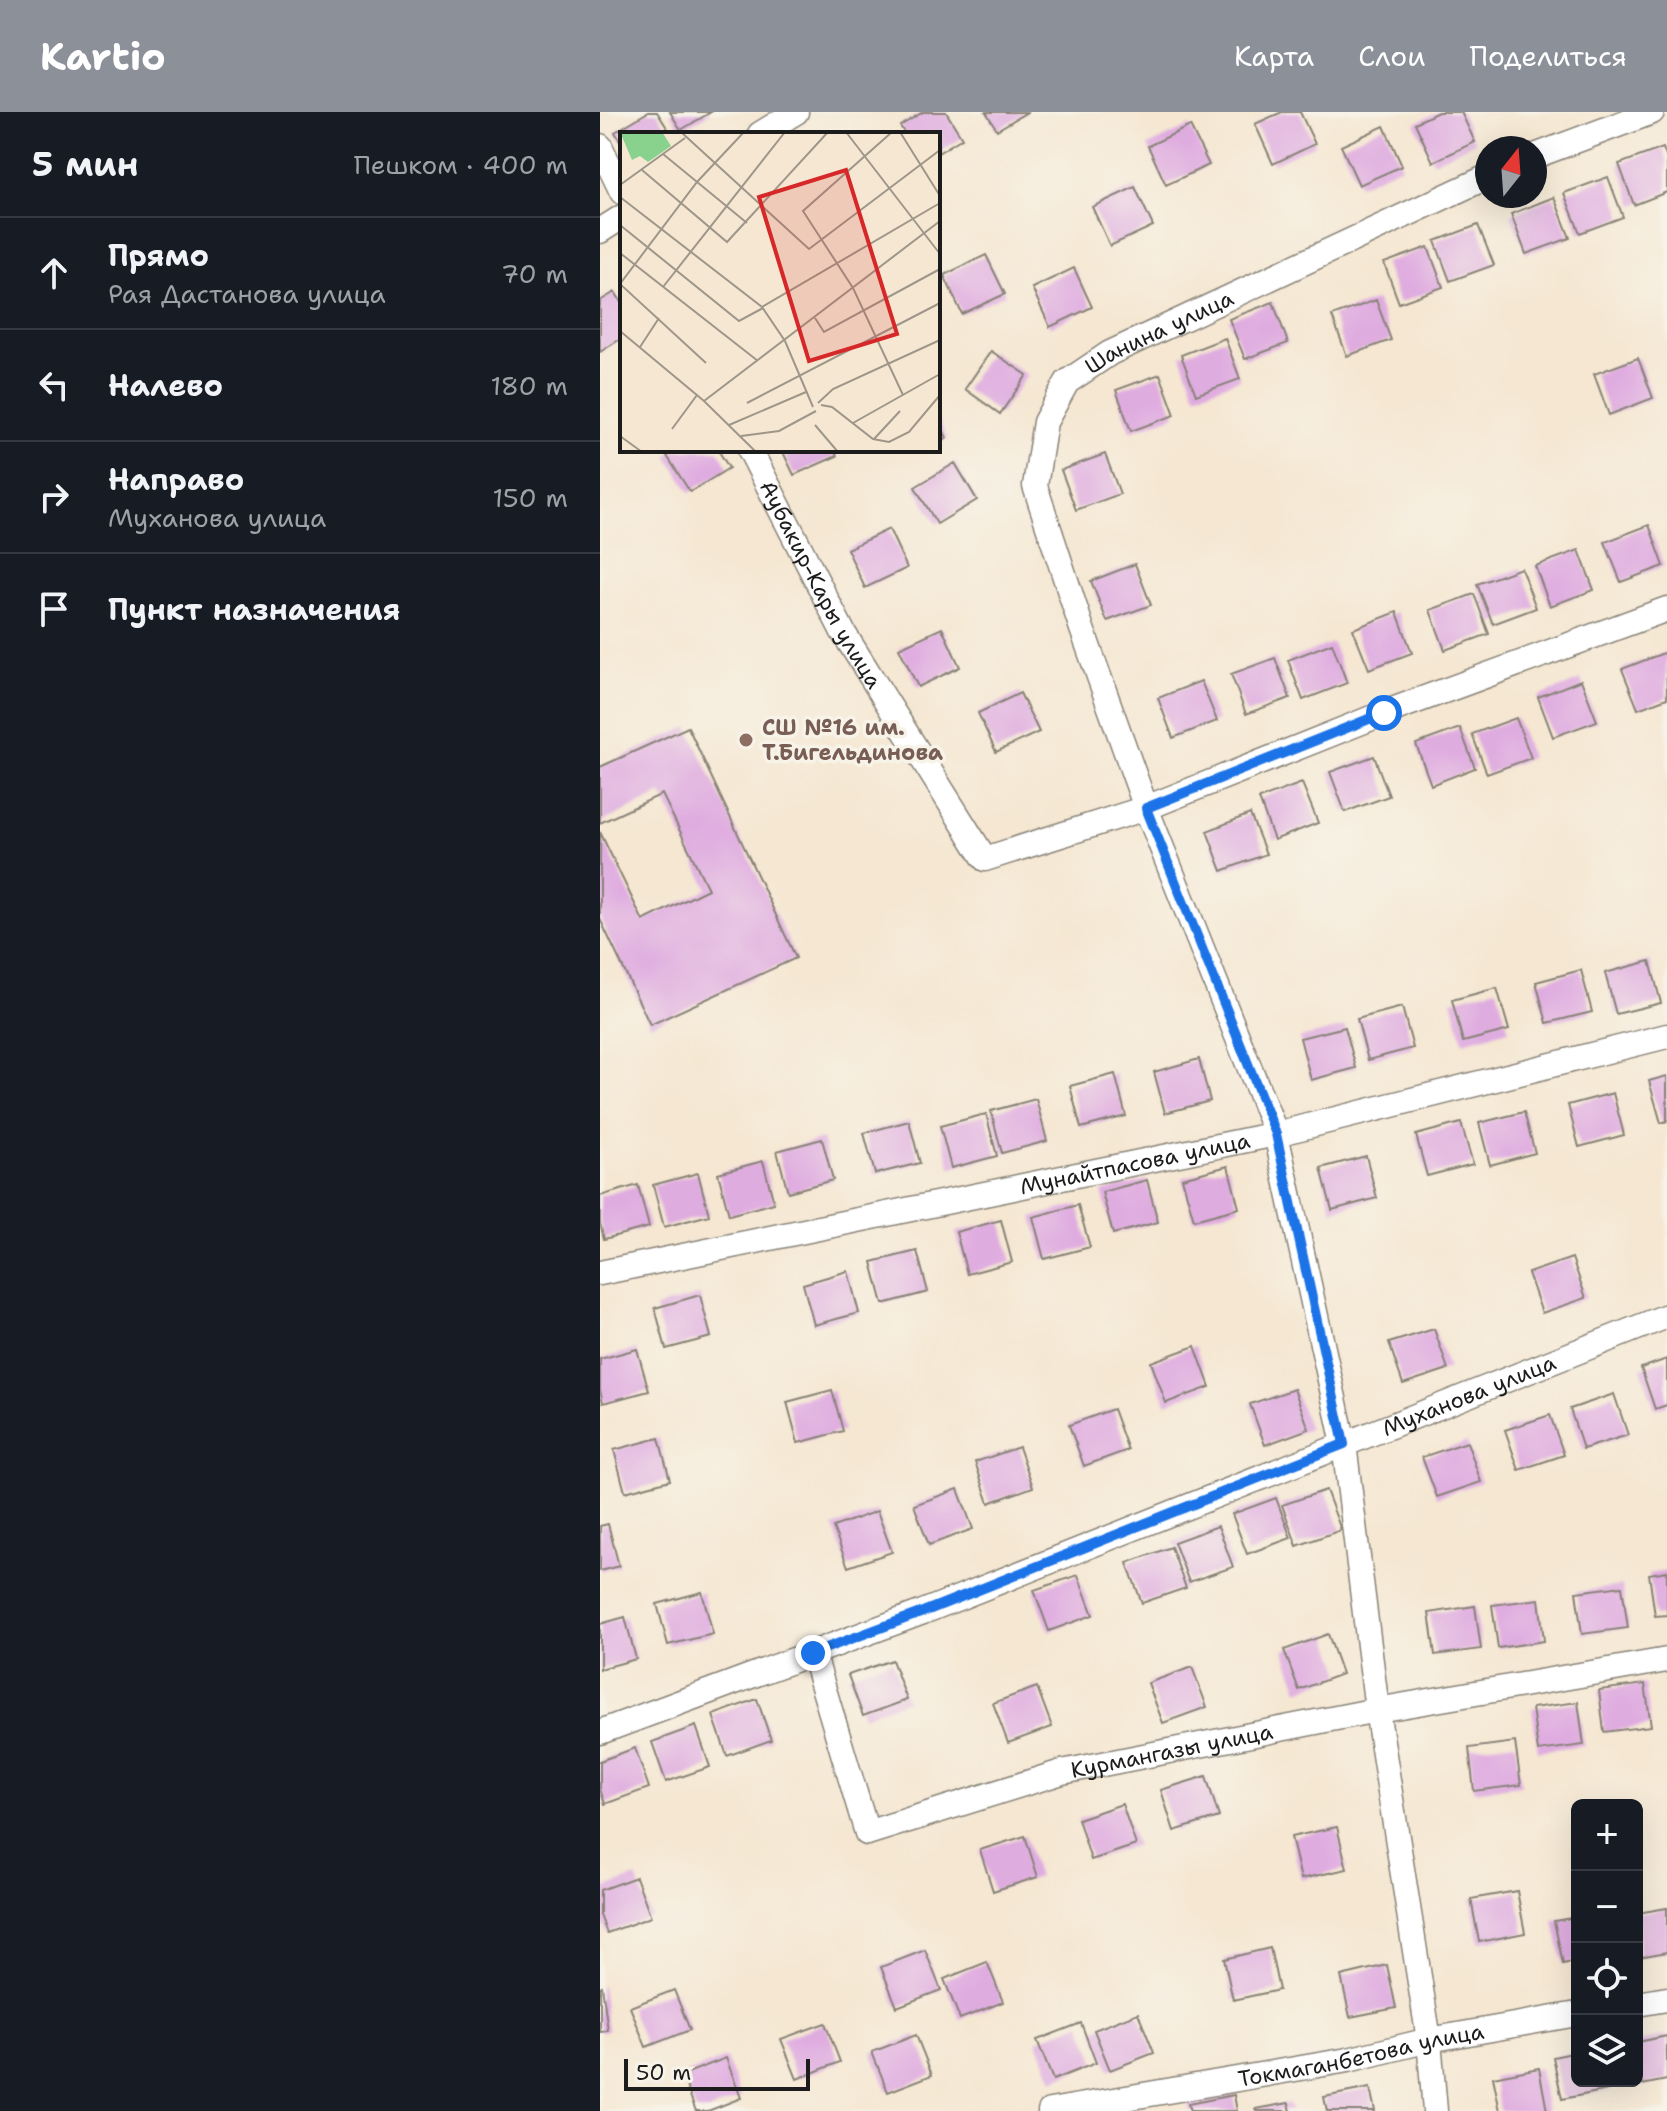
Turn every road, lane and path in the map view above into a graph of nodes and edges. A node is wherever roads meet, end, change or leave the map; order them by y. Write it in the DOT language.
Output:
graph roads {
  1 [pos="796,112"];
  2 [pos="1652,112"];
  3 [pos="763,132"];
  4 [pos="600,146"];
  5 [pos="1547,151"];
  6 [pos="1475,183"];
  7 [pos="620,188"];
  8 [pos="620,218"];
  9 [pos="600,231"];
  10 [pos="751,452"];
  11 [pos="1667,609"];
  12 [pos="1146,808"];
  13 [pos="1667,1036"];
  14 [pos="1276,1134"];
  15 [pos="600,1273"];
  16 [pos="1667,1316"];
  17 [pos="1344,1444"];
  18 [pos="813,1653"];
  19 [pos="1667,1660"];
  20 [pos="1377,1710"];
  21 [pos="600,1732"];
  22 [pos="1667,1999"];
  23 [pos="1643,2003"];
  24 [pos="1571,2015"];
  25 [pos="1429,2040"];
  26 [pos="1050,2111"];
  27 [pos="1435,2111"];
  1 -- 3 [label="street"];
  2 -- 5 [label="street"];
  4 -- 7 [label="street"];
  6 -- 12 [label="street, Шанина улица"];
  8 -- 9 [label="street"];
  10 -- 12 [label="street, Аубакир-Кары улица"];
  11 -- 12 [label="street"];
  12 -- 14 [label="street, Шанина улица"];
  13 -- 14 [label="street, Мунайтпасова улица"];
  14 -- 15 [label="street, Мунайтпасова улица"];
  14 -- 17 [label="street, Шанина улица"];
  16 -- 17 [label="street, Муханова улица"];
  17 -- 18 [label="street, Муханова улица"];
  17 -- 20 [label="street, Шанина улица"];
  18 -- 20 [label="street, Курмангазы улица"];
  18 -- 21 [label="street, Муханова улица"];
  19 -- 20 [label="street, Курмангазы улица"];
  20 -- 25 [label="street, Шанина улица"];
  22 -- 23 [label="street"];
  24 -- 25 [label="street, Токмаганбетова улица"];
  25 -- 26 [label="street, Токмаганбетова улица"];
  25 -- 27 [label="street, Шанина улица"];
}
